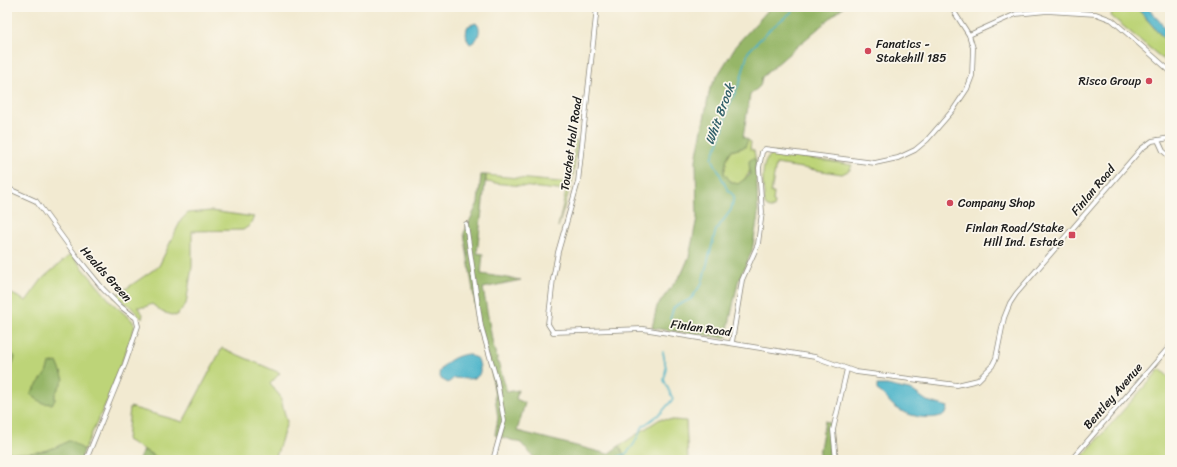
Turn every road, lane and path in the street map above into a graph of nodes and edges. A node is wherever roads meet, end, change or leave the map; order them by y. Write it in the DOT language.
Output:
graph roads {
  1 [pos="597,7"];
  2 [pos="951,7"];
  3 [pos="969,35"];
  4 [pos="1170,71"];
  5 [pos="1170,138"];
  6 [pos="1158,140"];
  7 [pos="1170,157"];
  8 [pos="7,188"];
  9 [pos="466,224"];
  10 [pos="550,330"];
  11 [pos="732,342"];
  12 [pos="1170,346"];
  13 [pos="847,369"];
  14 [pos="86,460"];
  15 [pos="493,460"];
  16 [pos="836,460"];
  17 [pos="1071,460"];
  1 -- 10 [label="street, Touchet Hall Road"];
  2 -- 3 [label="street"];
  3 -- 4 [label="street"];
  3 -- 11 [label="street"];
  5 -- 6 [label="street, Finlan Road"];
  6 -- 7 [label="street"];
  6 -- 13 [label="street, Finlan Road"];
  8 -- 14 [label="street, Healds Green"];
  9 -- 15 [label="street"];
  10 -- 11 [label="street, Finlan Road"];
  11 -- 13 [label="street, Finlan Road"];
  12 -- 17 [label="street, Bentley Avenue"];
  13 -- 16 [label="street"];
}
